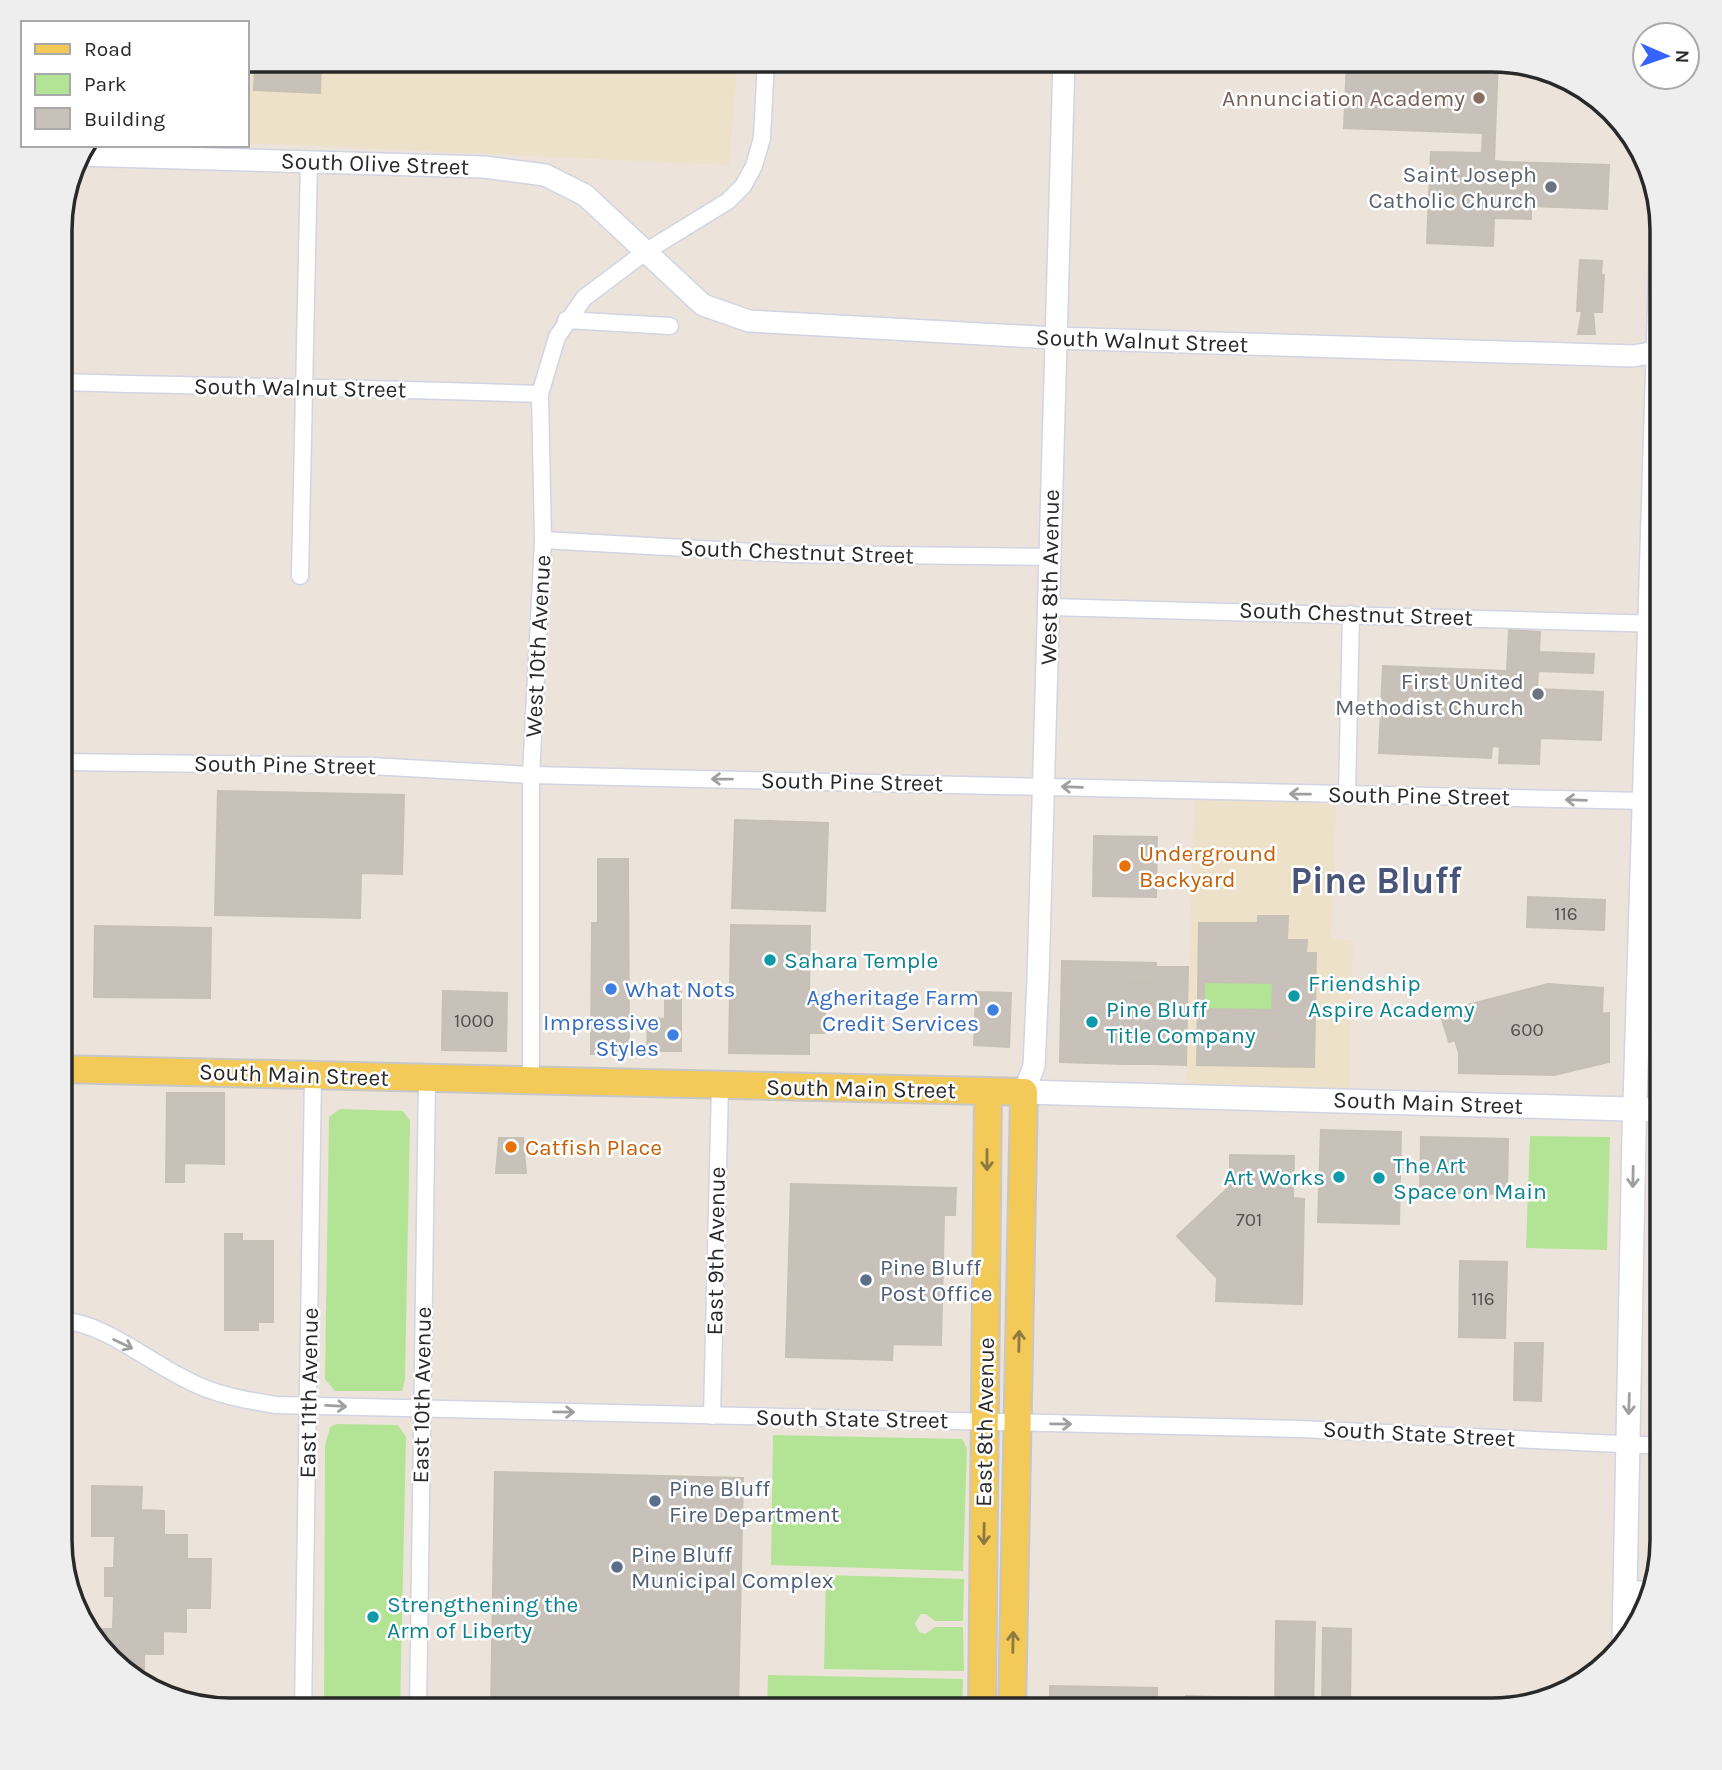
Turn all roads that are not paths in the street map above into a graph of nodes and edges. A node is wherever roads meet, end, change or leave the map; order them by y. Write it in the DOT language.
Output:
graph roads {
  1 [pos="765,72"];
  2 [pos="1063,72"];
  3 [pos="169,152"];
  4 [pos="91,155"];
  5 [pos="309,162"];
  6 [pos="645,251"];
  7 [pos="566,320"];
  8 [pos="670,327"];
  9 [pos="1054,338"];
  10 [pos="1650,353"];
  11 [pos="72,382"];
  12 [pos="306,386"];
  13 [pos="540,394"];
  14 [pos="543,540"];
  15 [pos="1051,557"];
  16 [pos="300,576"];
  17 [pos="1050,607"];
  18 [pos="1351,614"];
  19 [pos="1650,624"];
  20 [pos="1650,704"];
  21 [pos="72,762"];
  22 [pos="531,775"];
  23 [pos="1044,786"];
  24 [pos="1346,795"];
  25 [pos="1644,801"];
  26 [pos="1650,844"];
  27 [pos="1650,906"];
  28 [pos="72,1069"];
  29 [pos="313,1076"];
  30 [pos="427,1080"];
  31 [pos="530,1082"];
  32 [pos="720,1086"];
  33 [pos="988,1091"];
  34 [pos="1024,1092"];
  35 [pos="1635,1108"];
  36 [pos="1650,1109"];
  37 [pos="72,1321"];
  38 [pos="309,1405"];
  39 [pos="423,1410"];
  40 [pos="712,1416"];
  41 [pos="986,1422"];
  42 [pos="1017,1423"];
  43 [pos="1628,1444"];
  44 [pos="1650,1445"];
  45 [pos="1626,1589"];
  46 [pos="1642,1590"];
  47 [pos="1625,1626"];
  48 [pos="303,1698"];
  49 [pos="418,1698"];
  50 [pos="982,1698"];
  51 [pos="1012,1698"];
  1 -- 6 [label="street, West 10th Avenue"];
  2 -- 9 [label="street, West 8th Avenue"];
  3 -- 4 [label="street, South Olive Street"];
  3 -- 5 [label="street, South Olive Street"];
  5 -- 6 [label="street, South Olive Street"];
  5 -- 12 [label="street"];
  6 -- 7 [label="street, West 10th Avenue"];
  6 -- 9 [label="street, South Walnut Street"];
  7 -- 8 [label="street"];
  7 -- 13 [label="street, West 10th Avenue"];
  9 -- 10 [label="street, South Walnut Street"];
  9 -- 15 [label="street, West 8th Avenue"];
  11 -- 12 [label="street, South Walnut Street"];
  12 -- 13 [label="street, South Walnut Street"];
  12 -- 16 [label="street"];
  13 -- 14 [label="street, West 10th Avenue"];
  14 -- 15 [label="street, South Chestnut Street"];
  14 -- 22 [label="street, West 10th Avenue"];
  15 -- 17 [label="street, West 8th Avenue"];
  17 -- 18 [label="street, South Chestnut Street"];
  17 -- 23 [label="street, West 8th Avenue"];
  18 -- 19 [label="street, South Chestnut Street"];
  18 -- 24 [label="street"];
  20 -- 25 [label="main road"];
  21 -- 22 [label="street, South Pine Street"];
  23 -- 22 [label="street, South Pine Street, one-way"];
  22 -- 31 [label="street, West 10th Avenue"];
  24 -- 23 [label="street, South Pine Street, one-way"];
  23 -- 34 [label="street, West 8th Avenue"];
  25 -- 24 [label="street, South Pine Street, one-way"];
  25 -- 26 [label="main road"];
  27 -- 35 [label="main road"];
  28 -- 29 [label="main road, South Main Street"];
  29 -- 30 [label="main road, South Main Street"];
  29 -- 38 [label="street, East 11th Avenue"];
  30 -- 31 [label="main road, South Main Street"];
  30 -- 39 [label="street, East 10th Avenue"];
  31 -- 32 [label="main road, South Main Street"];
  32 -- 33 [label="main road, South Main Street"];
  32 -- 40 [label="street, East 9th Avenue"];
  33 -- 34 [label="main road, South Main Street"];
  33 -- 41 [label="main road, East 8th Avenue, one-way"];
  34 -- 35 [label="main road, South Main Street"];
  42 -- 34 [label="main road, East 8th Avenue, one-way"];
  35 -- 36 [label="main road, South Main Street"];
  35 -- 43 [label="main road, one-way"];
  37 -- 38 [label="street, South State Street, one-way"];
  38 -- 39 [label="street, South State Street, one-way"];
  38 -- 48 [label="street, East 11th Avenue"];
  39 -- 40 [label="street, South State Street, one-way"];
  39 -- 49 [label="street, East 10th Avenue"];
  40 -- 41 [label="street, South State Street"];
  41 -- 42 [label="street, South State Street"];
  41 -- 50 [label="main road, East 8th Avenue, one-way"];
  42 -- 43 [label="street, South State Street, one-way"];
  51 -- 42 [label="main road, East 8th Avenue, one-way"];
  43 -- 44 [label="street, South State Street"];
  43 -- 45 [label="main road"];
  45 -- 46 [label="street"];
  45 -- 47 [label="main road"];
}
